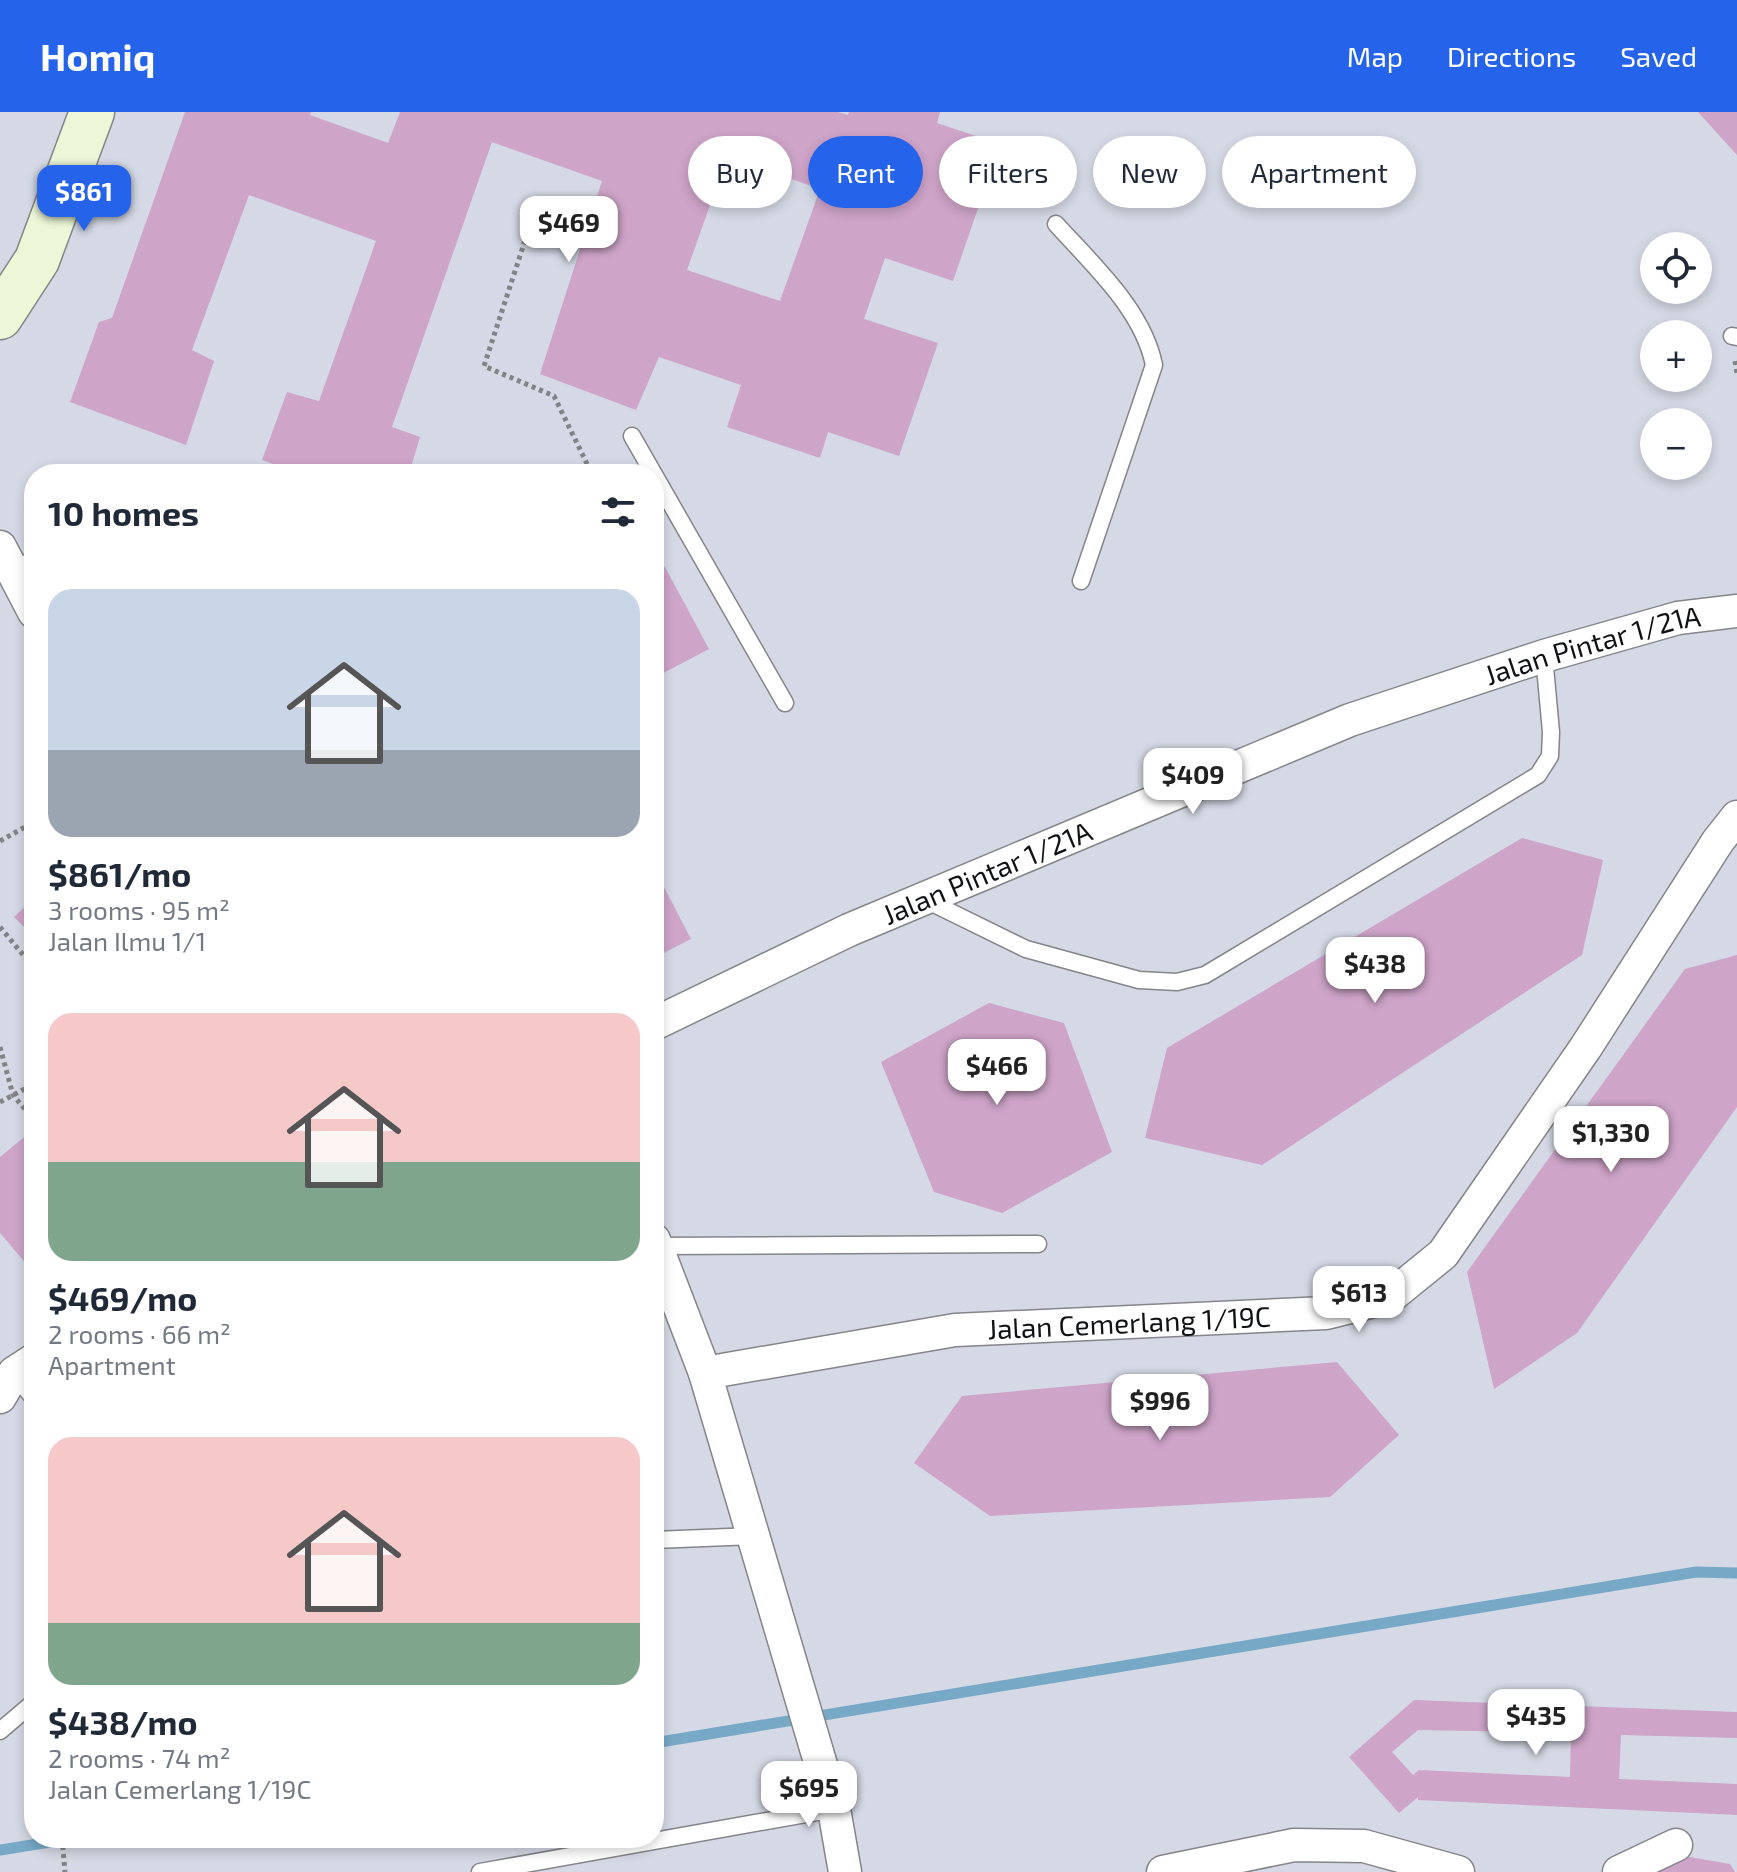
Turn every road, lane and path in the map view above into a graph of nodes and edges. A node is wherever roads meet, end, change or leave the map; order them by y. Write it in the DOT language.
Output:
graph roads {
  1 [pos="92,112"];
  2 [pos="535,210"];
  3 [pos="1056,224"];
  4 [pos="0,317"];
  5 [pos="632,436"];
  6 [pos="587,464"];
  7 [pos="648,464"];
  8 [pos="664,492"];
  9 [pos="16,559"];
  10 [pos="1081,581"];
  11 [pos="24,583"];
  12 [pos="1737,611"];
  13 [pos="1544,656"];
  14 [pos="785,703"];
  15 [pos="1737,817"];
  16 [pos="24,828"];
  17 [pos="0,841"];
  18 [pos="923,898"];
  19 [pos="0,927"];
  20 [pos="24,956"];
  21 [pos="664,1019"];
  22 [pos="0,1047"];
  23 [pos="24,1089"];
  24 [pos="13,1095"];
  25 [pos="0,1102"];
  26 [pos="24,1108"];
  27 [pos="664,1243"];
  28 [pos="1038,1244"];
  29 [pos="664,1291"];
  30 [pos="669,1318"];
  31 [pos="705,1373"];
  32 [pos="754,1536"];
  33 [pos="664,1540"];
  34 [pos="24,1711"];
  35 [pos="0,1731"];
  36 [pos="834,1809"];
  37 [pos="664,1839"];
  38 [pos="1676,1845"];
  39 [pos="63,1848"];
  40 [pos="615,1848"];
  41 [pos="65,1872"];
  42 [pos="480,1872"];
  43 [pos="845,1872"];
  44 [pos="1163,1872"];
  45 [pos="1458,1872"];
  46 [pos="1619,1872"];
  1 -- 4 [label="street"];
  2 -- 6 [label="path"];
  3 -- 10 [label="lane"];
  5 -- 7 [label="lane"];
  8 -- 14 [label="lane"];
  9 -- 11 [label="street"];
  12 -- 13 [label="street, Jalan Pintar 1/21A"];
  13 -- 18 [label="street, Jalan Pintar 1/21A"];
  13 -- 18 [label="lane"];
  15 -- 31 [label="street, Jalan Cemerlang 1/19C"];
  16 -- 17 [label="path"];
  18 -- 21 [label="street, Jalan Pintar 1/21A"];
  19 -- 20 [label="path"];
  22 -- 24 [label="path"];
  23 -- 24 [label="path"];
  24 -- 25 [label="path"];
  24 -- 26 [label="path"];
  27 -- 28 [label="lane"];
  29 -- 30 [label="street"];
  30 -- 31 [label="street"];
  31 -- 32 [label="street"];
  32 -- 33 [label="lane"];
  32 -- 36 [label="street"];
  34 -- 35 [label="lane"];
  36 -- 37 [label="lane"];
  36 -- 43 [label="street"];
  38 -- 46 [label="street"];
  39 -- 41 [label="path"];
  40 -- 42 [label="lane"];
  44 -- 45 [label="street"];
}
